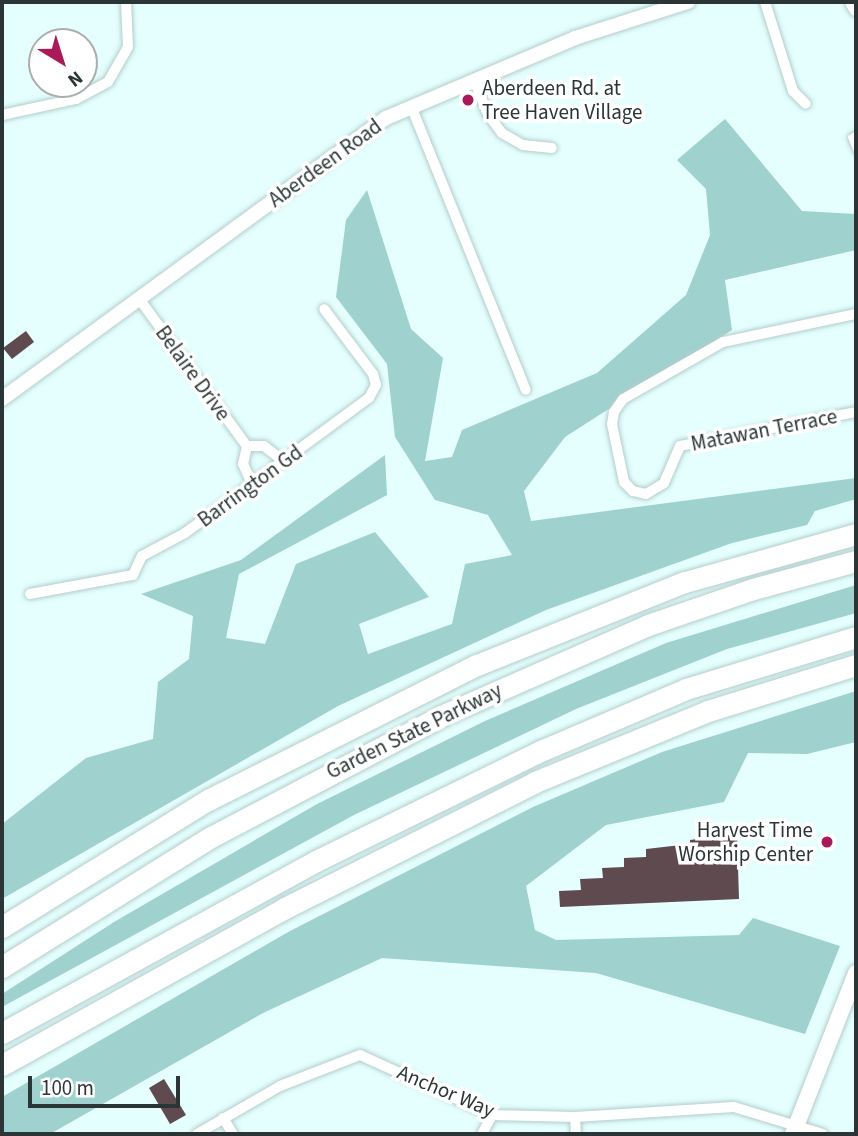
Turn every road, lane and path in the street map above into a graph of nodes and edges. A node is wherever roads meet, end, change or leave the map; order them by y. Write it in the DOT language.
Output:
graph roads {
  1 [pos="126,2"];
  2 [pos="688,2"];
  3 [pos="765,2"];
  4 [pos="852,2"];
  5 [pos="856,9"];
  6 [pos="474,80"];
  7 [pos="806,104"];
  8 [pos="411,106"];
  9 [pos="2,115"];
  10 [pos="856,133"];
  11 [pos="552,148"];
  12 [pos="856,151"];
  13 [pos="140,300"];
  14 [pos="324,309"];
  15 [pos="856,314"];
  16 [pos="526,390"];
  17 [pos="2,400"];
  18 [pos="856,412"];
  19 [pos="247,446"];
  20 [pos="283,461"];
  21 [pos="252,484"];
  22 [pos="856,534"];
  23 [pos="856,561"];
  24 [pos="30,594"];
  25 [pos="856,636"];
  26 [pos="856,665"];
  27 [pos="2,927"];
  28 [pos="2,967"];
  29 [pos="856,973"];
  30 [pos="2,1034"];
  31 [pos="2,1065"];
  32 [pos="492,1115"];
  33 [pos="575,1117"];
  34 [pos="223,1118"];
  35 [pos="211,1131"];
  36 [pos="795,1131"];
  37 [pos="197,1134"];
  38 [pos="233,1134"];
  39 [pos="482,1134"];
  40 [pos="576,1134"];
  41 [pos="823,1134"];
  1 -- 9 [label="street"];
  2 -- 6 [label="street, Aberdeen Road"];
  3 -- 7 [label="street"];
  4 -- 5 [label="street"];
  6 -- 8 [label="street, Aberdeen Road"];
  6 -- 11 [label="street"];
  8 -- 13 [label="street, Aberdeen Road"];
  8 -- 16 [label="street"];
  10 -- 12 [label="lane"];
  13 -- 17 [label="street, Aberdeen Road"];
  13 -- 19 [label="street, Belaire Drive"];
  14 -- 20 [label="street, Barrington Gd"];
  15 -- 18 [label="street, Matawan Terrace"];
  19 -- 20 [label="street"];
  19 -- 21 [label="street"];
  20 -- 21 [label="street, Barrington Gd"];
  21 -- 24 [label="street, Barrington Gd"];
  22 -- 27 [label="highway, Garden State Parkway"];
  23 -- 28 [label="highway, Garden State Parkway"];
  25 -- 30 [label="highway"];
  26 -- 31 [label="highway"];
  29 -- 36 [label="main road"];
  32 -- 33 [label="street, Anchor Way"];
  32 -- 34 [label="street, Anchor Way"];
  32 -- 39 [label="street"];
  33 -- 36 [label="street, Anchor Way"];
  33 -- 40 [label="street"];
  34 -- 35 [label="street, Anchor Way"];
  34 -- 38 [label="street"];
  35 -- 37 [label="street, Anchor Way"];
  36 -- 41 [label="street, Anchor Way"];
}
